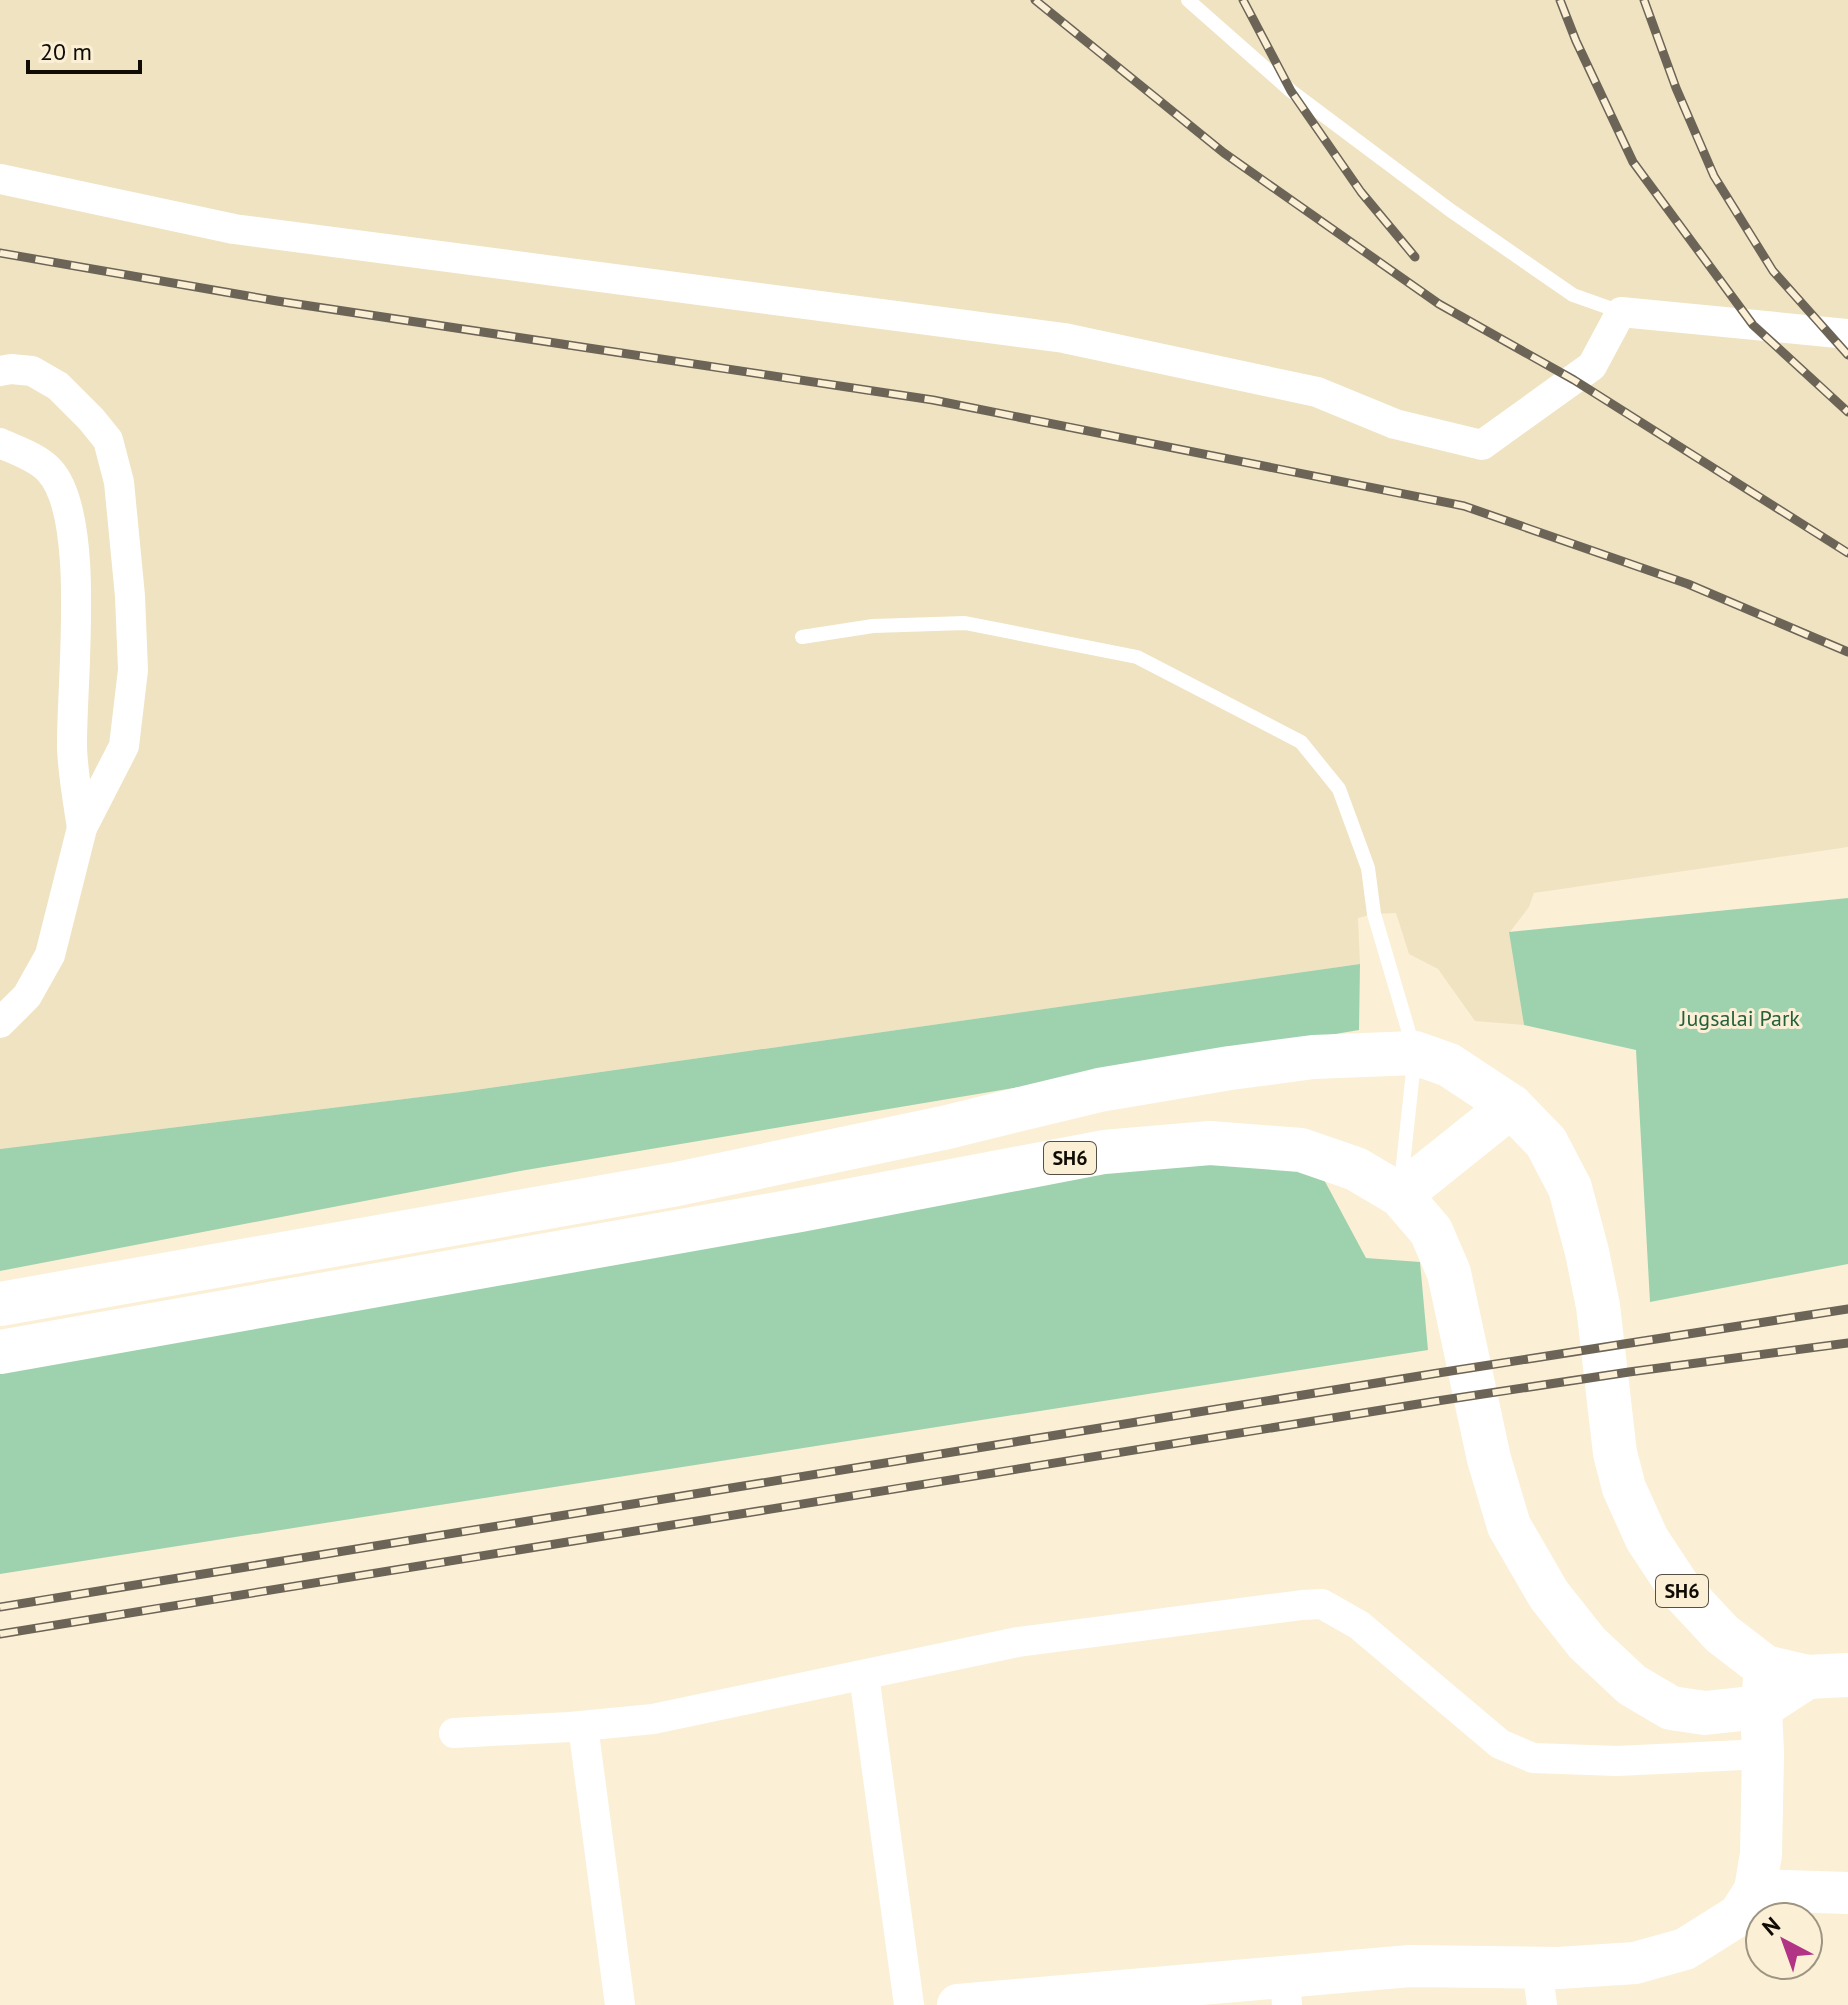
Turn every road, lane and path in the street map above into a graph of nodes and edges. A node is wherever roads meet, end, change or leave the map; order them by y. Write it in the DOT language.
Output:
graph roads {
  1 [pos="1188,0"];
  2 [pos="0,179"];
  3 [pos="1621,312"];
  4 [pos="1848,334"];
  5 [pos="0,371"];
  6 [pos="0,443"];
  7 [pos="802,637"];
  8 [pos="82,828"];
  9 [pos="0,1023"];
  10 [pos="1415,1053"];
  11 [pos="1511,1106"];
  12 [pos="1400,1195"];
  13 [pos="0,1304"];
  14 [pos="0,1352"];
  15 [pos="864,1675"];
  16 [pos="1795,1682"];
  17 [pos="583,1726"];
  18 [pos="454,1733"];
  19 [pos="1763,1754"];
  20 [pos="1755,1890"];
  21 [pos="1848,1893"];
  22 [pos="1540,1986"];
  23 [pos="1286,1991"];
  24 [pos="620,2005"];
  25 [pos="909,2005"];
  26 [pos="958,2005"];
  1 -- 3 [label="lane"];
  2 -- 3 [label="street"];
  3 -- 4 [label="street"];
  5 -- 8 [label="street"];
  6 -- 8 [label="street"];
  7 -- 10 [label="lane"];
  8 -- 9 [label="street"];
  10 -- 11 [label="main road, SH6"];
  10 -- 12 [label="lane"];
  10 -- 13 [label="main road, SH6"];
  11 -- 12 [label="main road"];
  11 -- 16 [label="main road, SH6"];
  12 -- 14 [label="main road, SH6"];
  12 -- 16 [label="main road, SH6"];
  15 -- 17 [label="street"];
  15 -- 19 [label="street"];
  15 -- 25 [label="street"];
  16 -- 19 [label="street"];
  17 -- 18 [label="street"];
  17 -- 24 [label="street"];
  19 -- 20 [label="street"];
  20 -- 21 [label="street"];
  20 -- 22 [label="street"];
  22 -- 23 [label="street"];
  23 -- 26 [label="street"];
}
